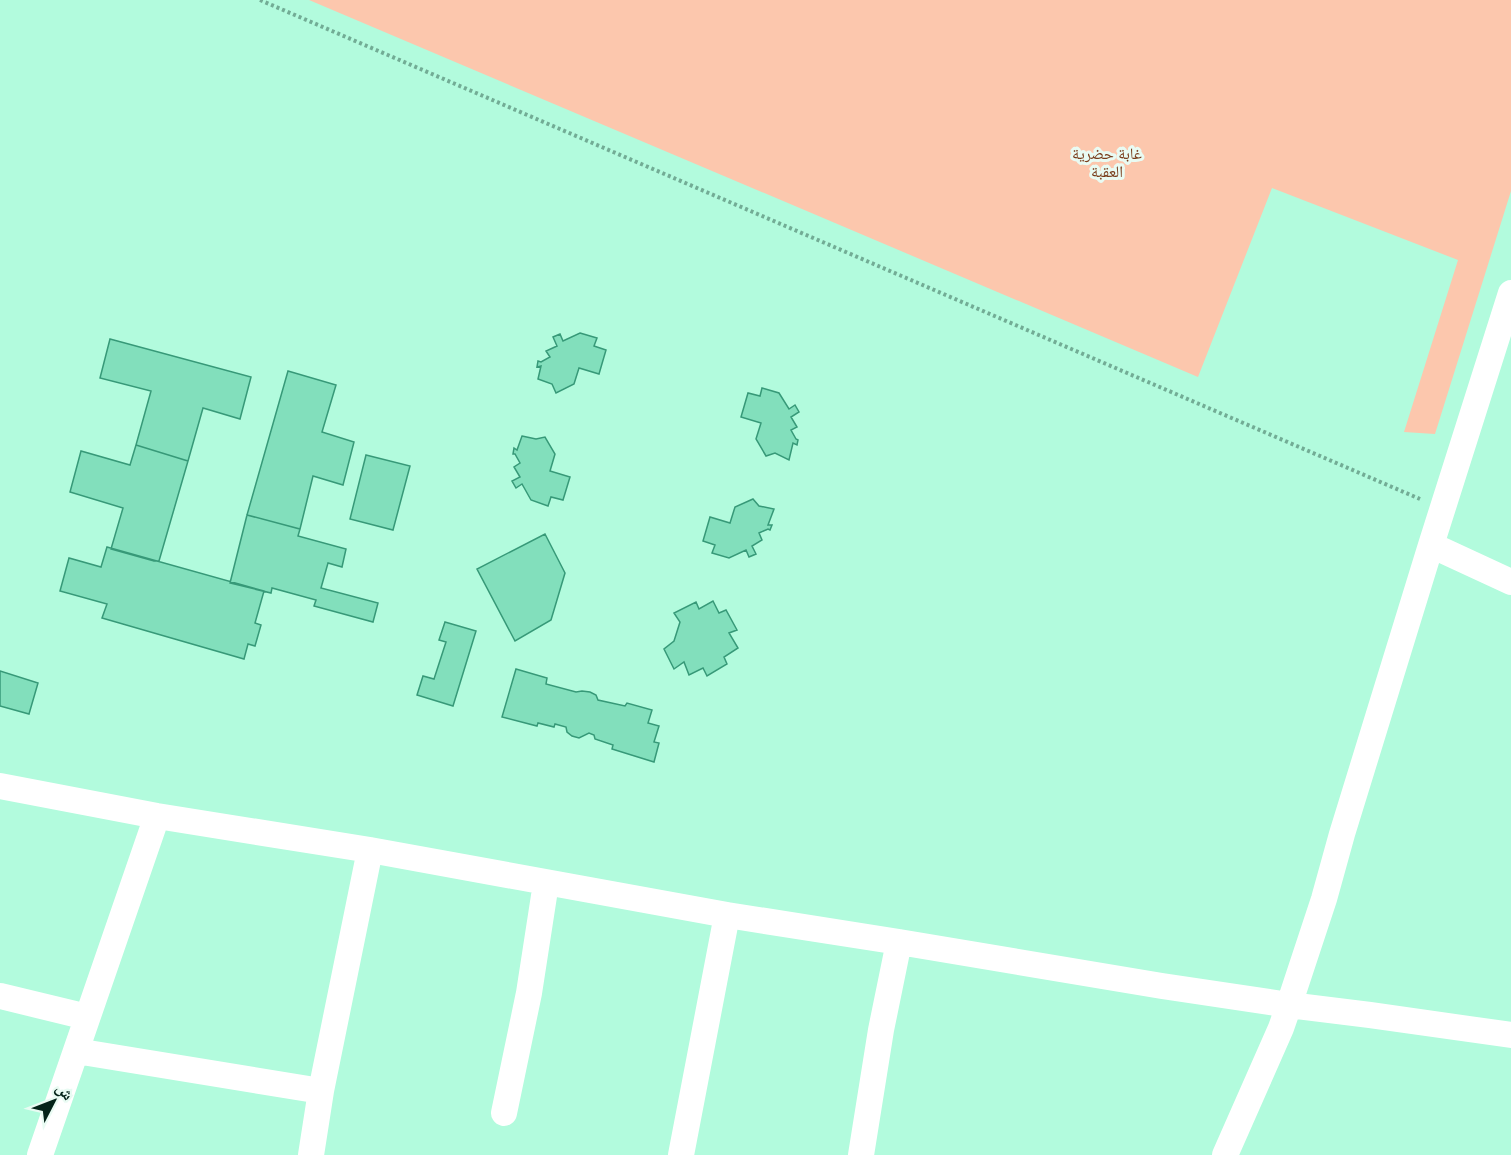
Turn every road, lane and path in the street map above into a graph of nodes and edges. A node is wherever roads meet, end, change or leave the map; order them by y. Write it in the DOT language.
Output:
graph roads {
  1 [pos="260,0"];
  2 [pos="1511,293"];
  3 [pos="1501,362"];
  4 [pos="1443,508"];
  5 [pos="1431,545"];
  6 [pos="1511,582"];
  7 [pos="0,786"];
  8 [pos="157,816"];
  9 [pos="370,850"];
  10 [pos="546,883"];
  11 [pos="727,915"];
  12 [pos="899,942"];
  13 [pos="0,996"];
  14 [pos="1288,1005"];
  15 [pos="87,1017"];
  16 [pos="1511,1035"];
  17 [pos="76,1051"];
  18 [pos="321,1091"];
  19 [pos="504,1113"];
  20 [pos="40,1155"];
  21 [pos="311,1155"];
  22 [pos="681,1155"];
  23 [pos="861,1155"];
  24 [pos="1226,1155"];
  1 -- 4 [label="path"];
  2 -- 3 [label="street"];
  3 -- 4 [label="street"];
  4 -- 5 [label="street"];
  5 -- 6 [label="street"];
  5 -- 14 [label="street"];
  7 -- 8 [label="street"];
  8 -- 9 [label="street"];
  8 -- 15 [label="street"];
  9 -- 10 [label="street"];
  9 -- 18 [label="street"];
  10 -- 11 [label="street"];
  10 -- 19 [label="street"];
  11 -- 12 [label="street"];
  11 -- 22 [label="street"];
  12 -- 14 [label="street"];
  12 -- 23 [label="street"];
  13 -- 15 [label="street"];
  14 -- 16 [label="street"];
  14 -- 24 [label="street"];
  15 -- 17 [label="street"];
  17 -- 18 [label="street"];
  17 -- 20 [label="street"];
  18 -- 21 [label="street"];
}
